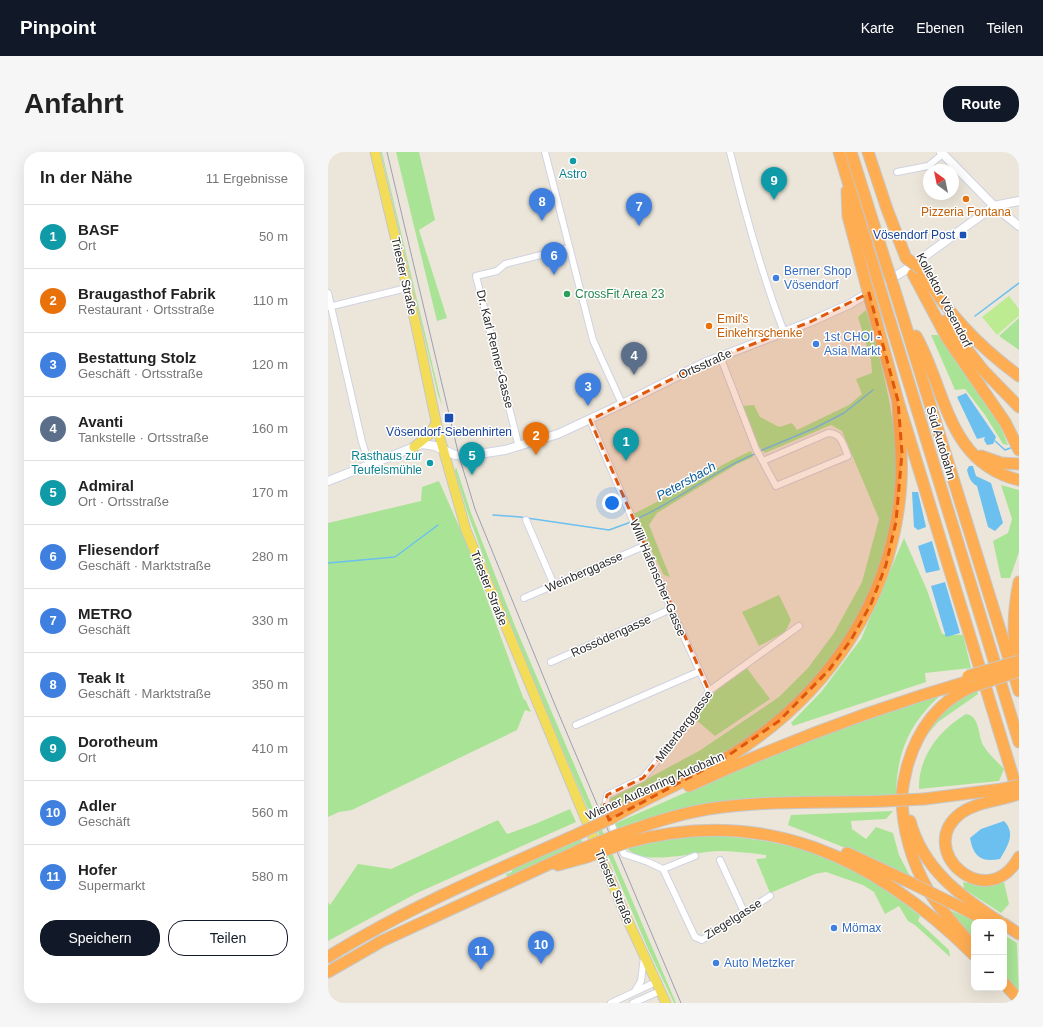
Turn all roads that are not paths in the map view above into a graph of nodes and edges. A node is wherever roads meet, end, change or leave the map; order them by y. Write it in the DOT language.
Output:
graph roads {
  1 [pos="375,152"];
  2 [pos="545,152"];
  3 [pos="730,152"];
  4 [pos="839,152"];
  5 [pos="851,152"];
  6 [pos="868,152"];
  7 [pos="942,153"];
  8 [pos="897,172"];
  9 [pos="846,176"];
  10 [pos="1019,201"];
  11 [pos="994,206"];
  12 [pos="1019,226"];
  13 [pos="569,248"];
  14 [pos="917,272"];
  15 [pos="407,288"];
  16 [pos="328,293"];
  17 [pos="329,306"];
  18 [pos="902,311"];
  19 [pos="784,332"];
  20 [pos="720,356"];
  21 [pos="1019,376"];
  22 [pos="898,401"];
  23 [pos="622,404"];
  24 [pos="1019,407"];
  25 [pos="590,420"];
  26 [pos="436,423"];
  27 [pos="519,446"];
  28 [pos="414,447"];
  29 [pos="442,448"];
  30 [pos="1019,450"];
  31 [pos="973,454"];
  32 [pos="763,460"];
  33 [pos="1019,464"];
  34 [pos="370,466"];
  35 [pos="1019,480"];
  36 [pos="328,481"];
  37 [pos="526,520"];
  38 [pos="644,546"];
  39 [pos="1019,582"];
  40 [pos="554,585"];
  41 [pos="524,598"];
  42 [pos="671,609"];
  43 [pos="799,626"];
  44 [pos="1019,661"];
  45 [pos="551,662"];
  46 [pos="1019,666"];
  47 [pos="1019,670"];
  48 [pos="698,672"];
  49 [pos="969,681"];
  50 [pos="708,691"];
  51 [pos="1019,691"];
  52 [pos="576,725"];
  53 [pos="1019,742"];
  54 [pos="906,772"];
  55 [pos="1019,785"];
  56 [pos="1003,793"];
  57 [pos="1019,794"];
  58 [pos="1019,797"];
  59 [pos="612,818"];
  60 [pos="623,839"];
  61 [pos="586,853"];
  62 [pos="695,856"];
  63 [pos="1019,857"];
  64 [pos="720,860"];
  65 [pos="663,869"];
  66 [pos="524,877"];
  67 [pos="770,896"];
  68 [pos="744,912"];
  69 [pos="984,919"];
  70 [pos="996,919"];
  71 [pos="1007,926"];
  72 [pos="1007,930"];
  73 [pos="1019,935"];
  74 [pos="971,943"];
  75 [pos="971,952"];
  76 [pos="328,956"];
  77 [pos="644,957"];
  78 [pos="328,972"];
  79 [pos="656,982"];
  80 [pos="1007,986"];
  81 [pos="660,991"];
  82 [pos="635,992"];
  83 [pos="1019,1000"];
  84 [pos="611,1003"];
  85 [pos="633,1003"];
  86 [pos="666,1003"];
  1 -- 15 [label="main road, Triester Straße"];
  2 -- 13 [label="street"];
  3 -- 19 [label="street"];
  4 -- 9 [label="highway, Süd Autobahn"];
  5 -- 18 [label="highway, Süd Autobahn, bridge"];
  6 -- 14 [label="highway, Kollektor Vösendorf"];
  7 -- 8 [label="street"];
  7 -- 11 [label="main road"];
  9 -- 22 [label="highway, bridge"];
  9 -- 53 [label="highway, Süd Autobahn, bridge"];
  10 -- 11 [label="main road, Ortsstraße"];
  11 -- 12 [label="main road"];
  11 -- 19 [label="main road, Ortsstraße"];
  13 -- 23 [label="street"];
  13 -- 27 [label="street, Dr. Karl Renner-Gasse"];
  14 -- 21 [label="highway"];
  14 -- 24 [label="highway"];
  14 -- 30 [label="highway, Kollektor Vösendorf"];
  15 -- 17 [label="street"];
  15 -- 26 [label="main road, Triester Straße"];
  16 -- 17 [label="street"];
  17 -- 34 [label="street"];
  18 -- 31 [label="highway"];
  18 -- 51 [label="highway, Süd Autobahn"];
  19 -- 20 [label="main road, Ortsstraße"];
  20 -- 23 [label="main road, Ortsstraße"];
  20 -- 32 [label="street"];
  22 -- 58 [label="highway"];
  22 -- 59 [label="highway"];
  23 -- 25 [label="main road, Ortsstraße"];
  25 -- 27 [label="main road, Ortsstraße"];
  25 -- 38 [label="street, Willi Hafenscher-Gasse"];
  26 -- 28 [label="main road"];
  26 -- 29 [label="main road, Triester Straße"];
  27 -- 29 [label="main road, Ortsstraße"];
  28 -- 29 [label="main road, Ortsstraße"];
  28 -- 34 [label="main road, Ortsstraße"];
  29 -- 77 [label="main road, Triester Straße"];
  31 -- 33 [label="highway"];
  31 -- 35 [label="highway"];
  32 -- 32 [label="street"];
  34 -- 36 [label="main road, Ortsstraße"];
  37 -- 40 [label="street"];
  38 -- 40 [label="street, Weinberggasse"];
  38 -- 42 [label="street, Willi Hafenscher-Gasse"];
  39 -- 47 [label="highway"];
  40 -- 41 [label="street, Weinberggasse"];
  42 -- 45 [label="street, Rossödengasse"];
  42 -- 48 [label="street, Willi Hafenscher-Gasse"];
  43 -- 50 [label="street, Mitterberggasse"];
  44 -- 49 [label="highway, bridge"];
  46 -- 49 [label="highway"];
  47 -- 49 [label="highway, bridge"];
  48 -- 50 [label="street, Willi Hafenscher-Gasse"];
  48 -- 52 [label="street"];
  49 -- 54 [label="highway"];
  49 -- 59 [label="highway, Wiener Außenring Autobahn"];
  50 -- 65 [label="street, Mitterberggasse"];
  54 -- 70 [label="highway"];
  54 -- 74 [label="highway"];
  55 -- 56 [label="highway, bridge"];
  56 -- 57 [label="highway, bridge"];
  56 -- 60 [label="highway, bridge"];
  56 -- 63 [label="highway"];
  59 -- 76 [label="highway, Wiener Außenring Autobahn, bridge"];
  60 -- 61 [label="highway, bridge"];
  60 -- 69 [label="highway, bridge"];
  60 -- 75 [label="highway"];
  61 -- 66 [label="highway"];
  61 -- 66 [label="highway"];
  62 -- 65 [label="street"];
  64 -- 68 [label="street"];
  65 -- 68 [label="street, Ziegelgasse"];
  66 -- 78 [label="highway"];
  67 -- 68 [label="street, Ziegelgasse"];
  71 -- 73 [label="highway"];
  72 -- 73 [label="highway"];
  77 -- 79 [label="main road, Triester Straße"];
  77 -- 82 [label="street"];
  79 -- 81 [label="main road, Triester Straße"];
  79 -- 82 [label="street"];
  80 -- 83 [label="highway"];
  81 -- 85 [label="street"];
  81 -- 86 [label="main road, Triester Straße"];
  82 -- 84 [label="street"];
}
